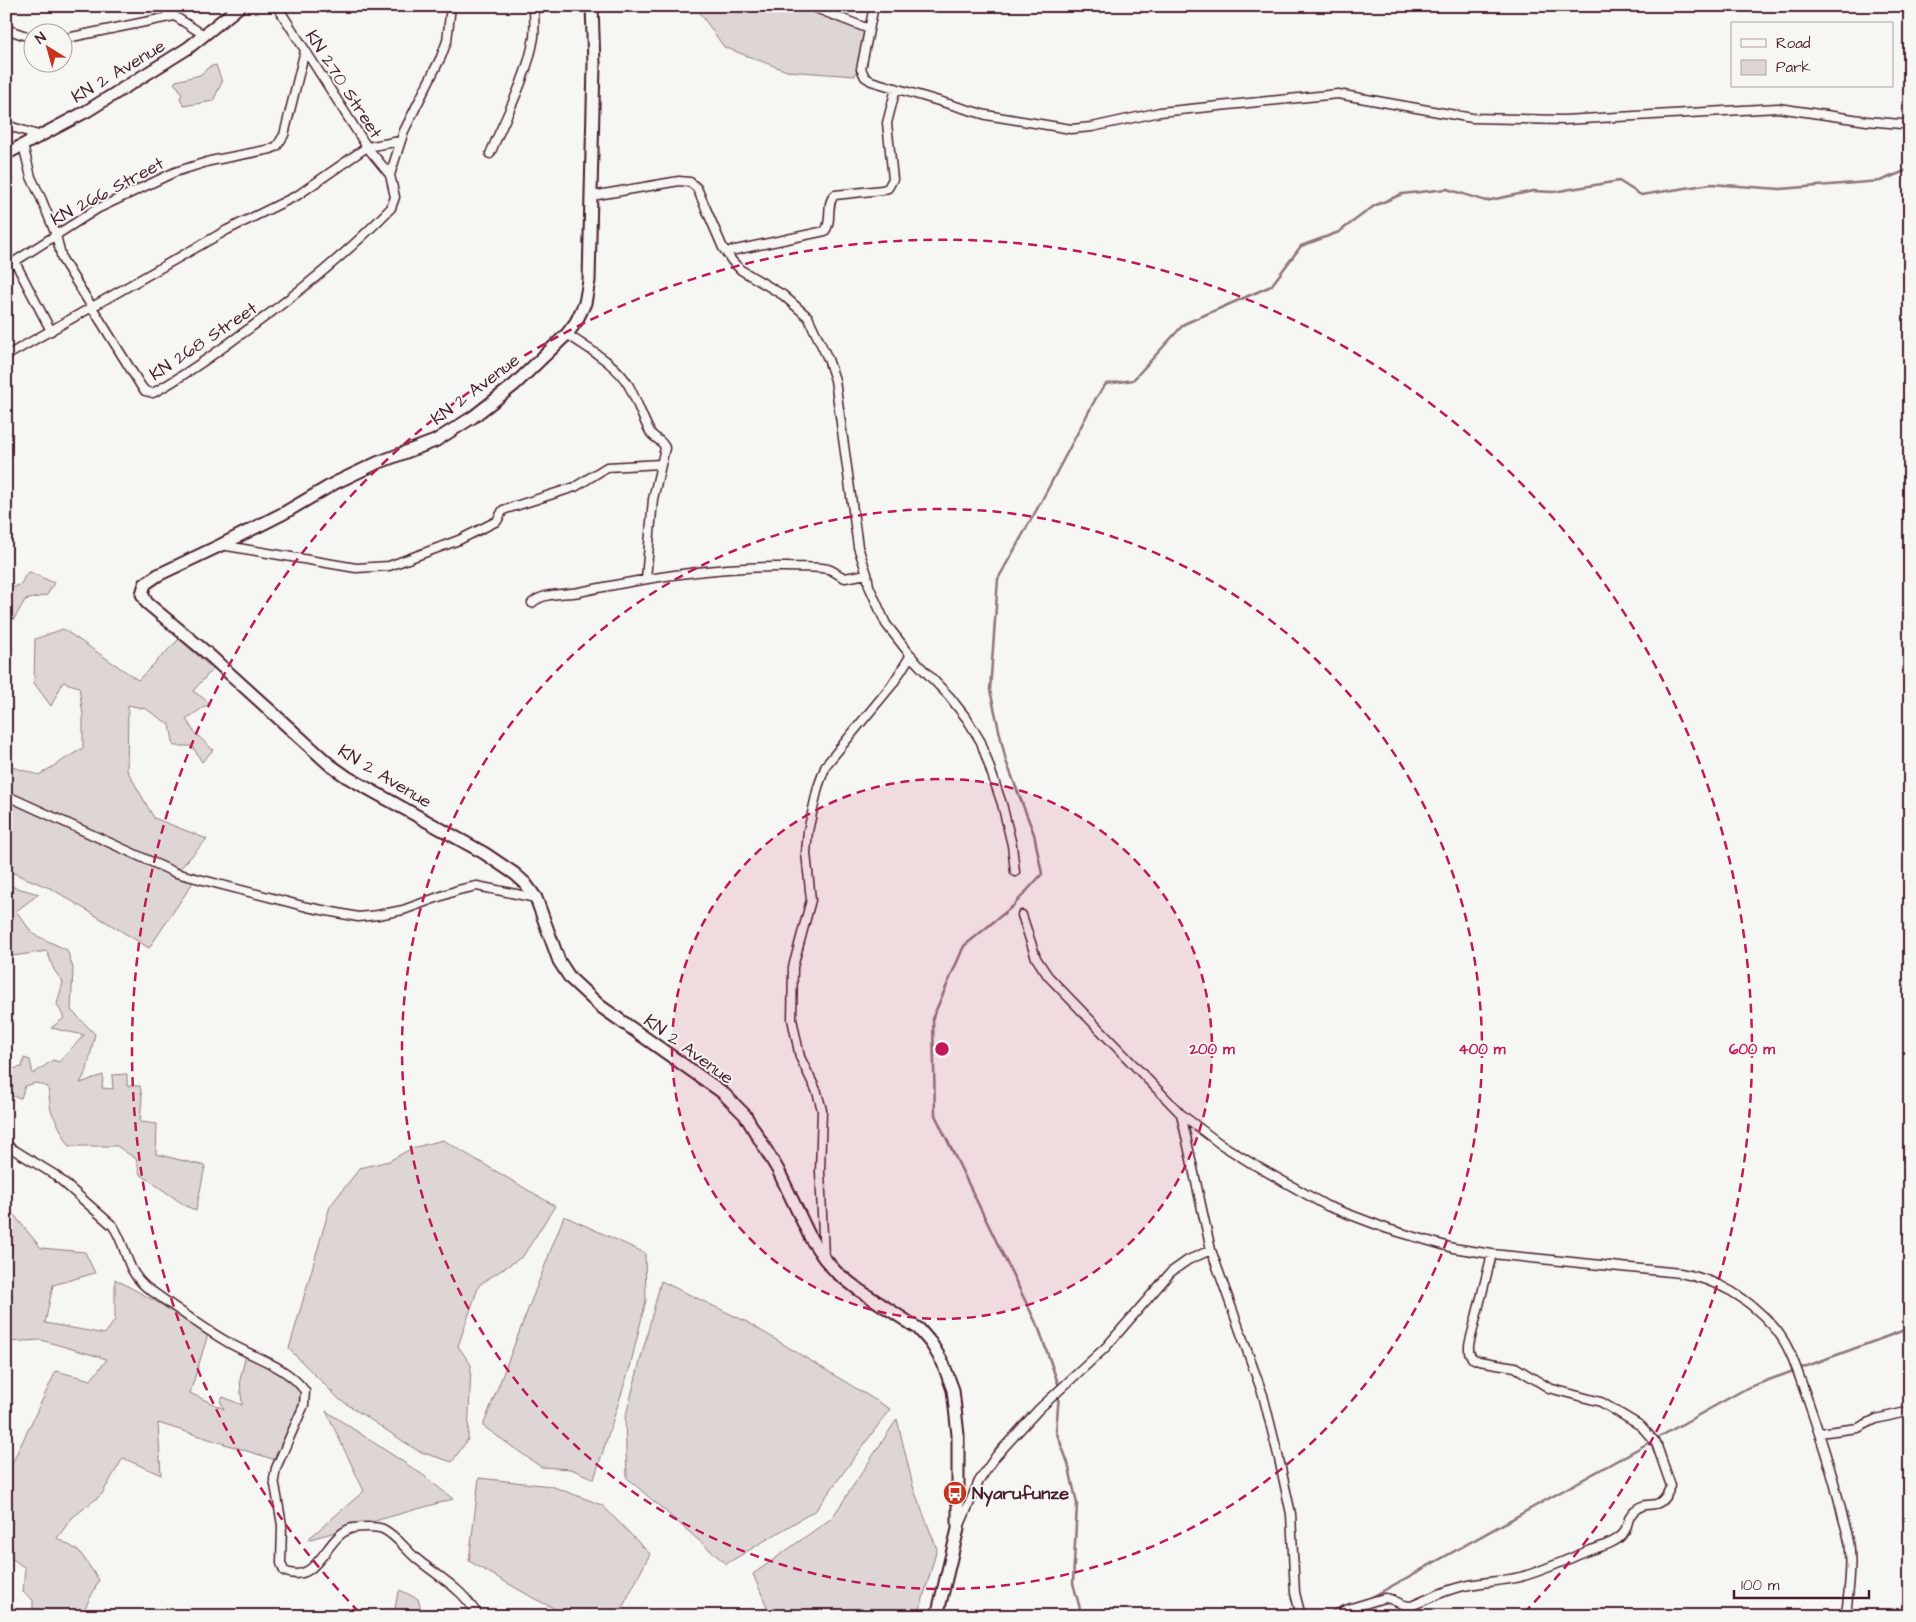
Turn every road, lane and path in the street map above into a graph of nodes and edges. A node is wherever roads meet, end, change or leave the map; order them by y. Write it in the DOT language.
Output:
graph roads {
  1 [pos="159,6"];
  2 [pos="240,6"];
  3 [pos="277,6"];
  4 [pos="451,6"];
  5 [pos="534,6"];
  6 [pos="592,6"];
  7 [pos="810,6"];
  8 [pos="874,6"];
  9 [pos="174,16"];
  10 [pos="869,28"];
  11 [pos="6,29"];
  12 [pos="22,35"];
  13 [pos="204,35"];
  14 [pos="72,37"];
  15 [pos="305,50"];
  16 [pos="896,88"];
  17 [pos="1910,122"];
  18 [pos="6,124"];
  19 [pos="41,136"];
  20 [pos="400,141"];
  21 [pos="23,145"];
  22 [pos="367,147"];
  23 [pos="6,154"];
  24 [pos="490,154"];
  25 [pos="390,175"];
  26 [pos="592,196"];
  27 [pos="56,235"];
  28 [pos="726,252"];
  29 [pos="15,262"];
  30 [pos="6,267"];
  31 [pos="94,308"];
  32 [pos="51,331"];
  33 [pos="567,334"];
  34 [pos="6,356"];
  35 [pos="661,464"];
  36 [pos="221,545"];
  37 [pos="867,574"];
  38 [pos="646,578"];
  39 [pos="532,603"];
  40 [pos="911,655"];
  41 [pos="6,797"];
  42 [pos="1015,872"];
  43 [pos="536,898"];
  44 [pos="1022,915"];
  45 [pos="1181,1114"];
  46 [pos="6,1145"];
  47 [pos="1211,1250"];
  48 [pos="1492,1254"];
  49 [pos="824,1258"];
  50 [pos="1910,1411"];
  51 [pos="1819,1433"];
  52 [pos="958,1529"];
  53 [pos="479,1616"];
  54 [pos="937,1616"];
  55 [pos="1301,1616"];
  56 [pos="1333,1616"];
  57 [pos="1846,1616"];
  1 -- 9 [label="street"];
  2 -- 13 [label="main road, KN 2 Avenue"];
  3 -- 15 [label="street, KN 270 Street"];
  4 -- 20 [label="street"];
  5 -- 24 [label="street"];
  6 -- 26 [label="main road, KN 2 Avenue"];
  7 -- 10 [label="street"];
  8 -- 10 [label="street"];
  9 -- 13 [label="street"];
  9 -- 14 [label="street"];
  10 -- 16 [label="street"];
  11 -- 12 [label="street"];
  13 -- 19 [label="main road, KN 2 Avenue"];
  15 -- 22 [label="street, KN 270 Street"];
  15 -- 27 [label="street, KN 266 Street"];
  16 -- 17 [label="street"];
  16 -- 28 [label="street"];
  18 -- 19 [label="street"];
  19 -- 21 [label="main road, KN 2 Avenue"];
  20 -- 22 [label="street"];
  20 -- 25 [label="street"];
  21 -- 23 [label="main road, KN 2 Avenue"];
  21 -- 27 [label="street, KN 268 Street"];
  22 -- 25 [label="street, KN 270 Street"];
  22 -- 31 [label="street"];
  25 -- 31 [label="street, KN 268 Street"];
  26 -- 28 [label="street"];
  26 -- 33 [label="main road, KN 2 Avenue"];
  27 -- 29 [label="street, KN 266 Street"];
  27 -- 31 [label="street, KN 268 Street"];
  28 -- 37 [label="street"];
  29 -- 30 [label="street, KN 266 Street"];
  29 -- 32 [label="street"];
  31 -- 32 [label="street"];
  32 -- 34 [label="street"];
  33 -- 35 [label="street"];
  33 -- 36 [label="main road, KN 2 Avenue"];
  35 -- 36 [label="street"];
  35 -- 38 [label="street"];
  36 -- 43 [label="main road, KN 2 Avenue"];
  37 -- 38 [label="street"];
  37 -- 40 [label="street"];
  38 -- 39 [label="street"];
  40 -- 42 [label="street"];
  40 -- 49 [label="street"];
  41 -- 43 [label="street"];
  43 -- 49 [label="main road, KN 2 Avenue"];
  44 -- 45 [label="street"];
  45 -- 47 [label="street"];
  45 -- 48 [label="street"];
  46 -- 53 [label="street"];
  47 -- 52 [label="street"];
  47 -- 55 [label="street"];
  48 -- 51 [label="street"];
  48 -- 56 [label="street"];
  49 -- 52 [label="main road, KN 2 Avenue"];
  50 -- 51 [label="street"];
  51 -- 57 [label="street"];
  52 -- 54 [label="main road, KN 2 Avenue"];
}
